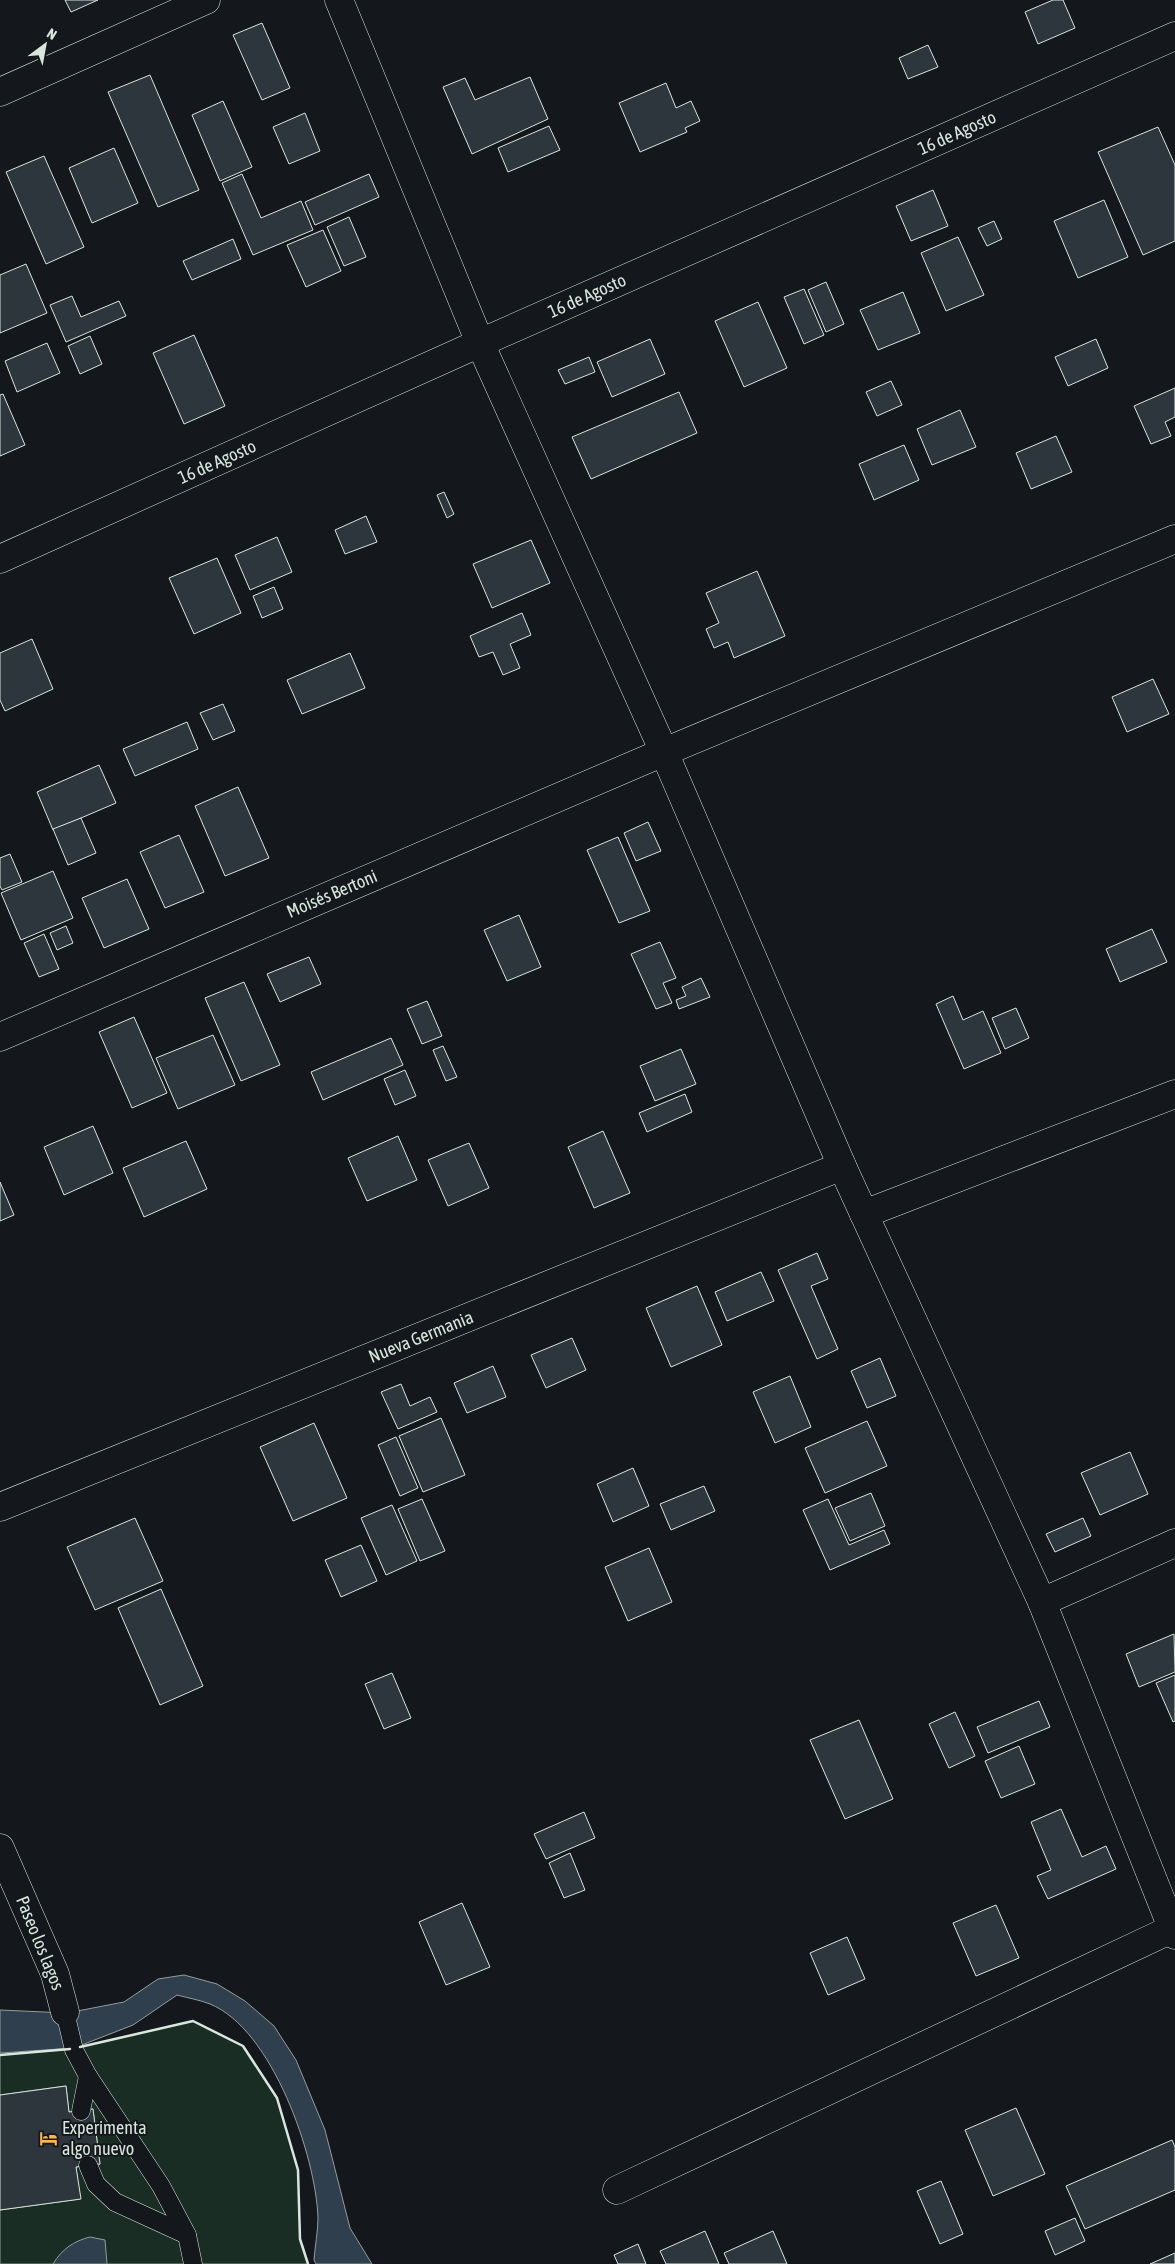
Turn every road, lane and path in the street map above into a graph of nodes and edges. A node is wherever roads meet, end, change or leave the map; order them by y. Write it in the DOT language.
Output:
graph roads {
  1 [pos="206,0"];
  2 [pos="339,0"];
  3 [pos="1175,36"];
  4 [pos="0,92"];
  5 [pos="480,343"];
  6 [pos="1175,539"];
  7 [pos="0,560"];
  8 [pos="664,752"];
  9 [pos="0,1037"];
  10 [pos="1175,1094"];
  11 [pos="842,1166"];
  12 [pos="864,1214"];
  13 [pos="0,1507"];
  14 [pos="1175,1543"];
  15 [pos="1042,1602"];
  16 [pos="0,1848"];
  17 [pos="1174,1932"];
  18 [pos="65,2012"];
  19 [pos="88,2076"];
  20 [pos="81,2111"];
  21 [pos="88,2165"];
  22 [pos="617,2190"];
  23 [pos="187,2235"];
  24 [pos="193,2264"];
  1 -- 4 [label="street"];
  2 -- 5 [label="street"];
  3 -- 5 [label="street, 16 de Agosto"];
  5 -- 7 [label="street, 16 de Agosto"];
  5 -- 8 [label="street"];
  6 -- 8 [label="street, Moisés Bertoni"];
  8 -- 9 [label="street, Moisés Bertoni"];
  8 -- 11 [label="street"];
  10 -- 12 [label="street"];
  11 -- 12 [label="street"];
  11 -- 13 [label="street, Nueva Germania"];
  12 -- 15 [label="street"];
  14 -- 15 [label="street"];
  15 -- 17 [label="street"];
  16 -- 18 [label="street, Paseo los lagos"];
  17 -- 22 [label="street"];
  18 -- 19 [label="lane"];
  19 -- 20 [label="lane"];
  19 -- 23 [label="lane"];
  21 -- 23 [label="lane"];
  23 -- 24 [label="lane"];
}
